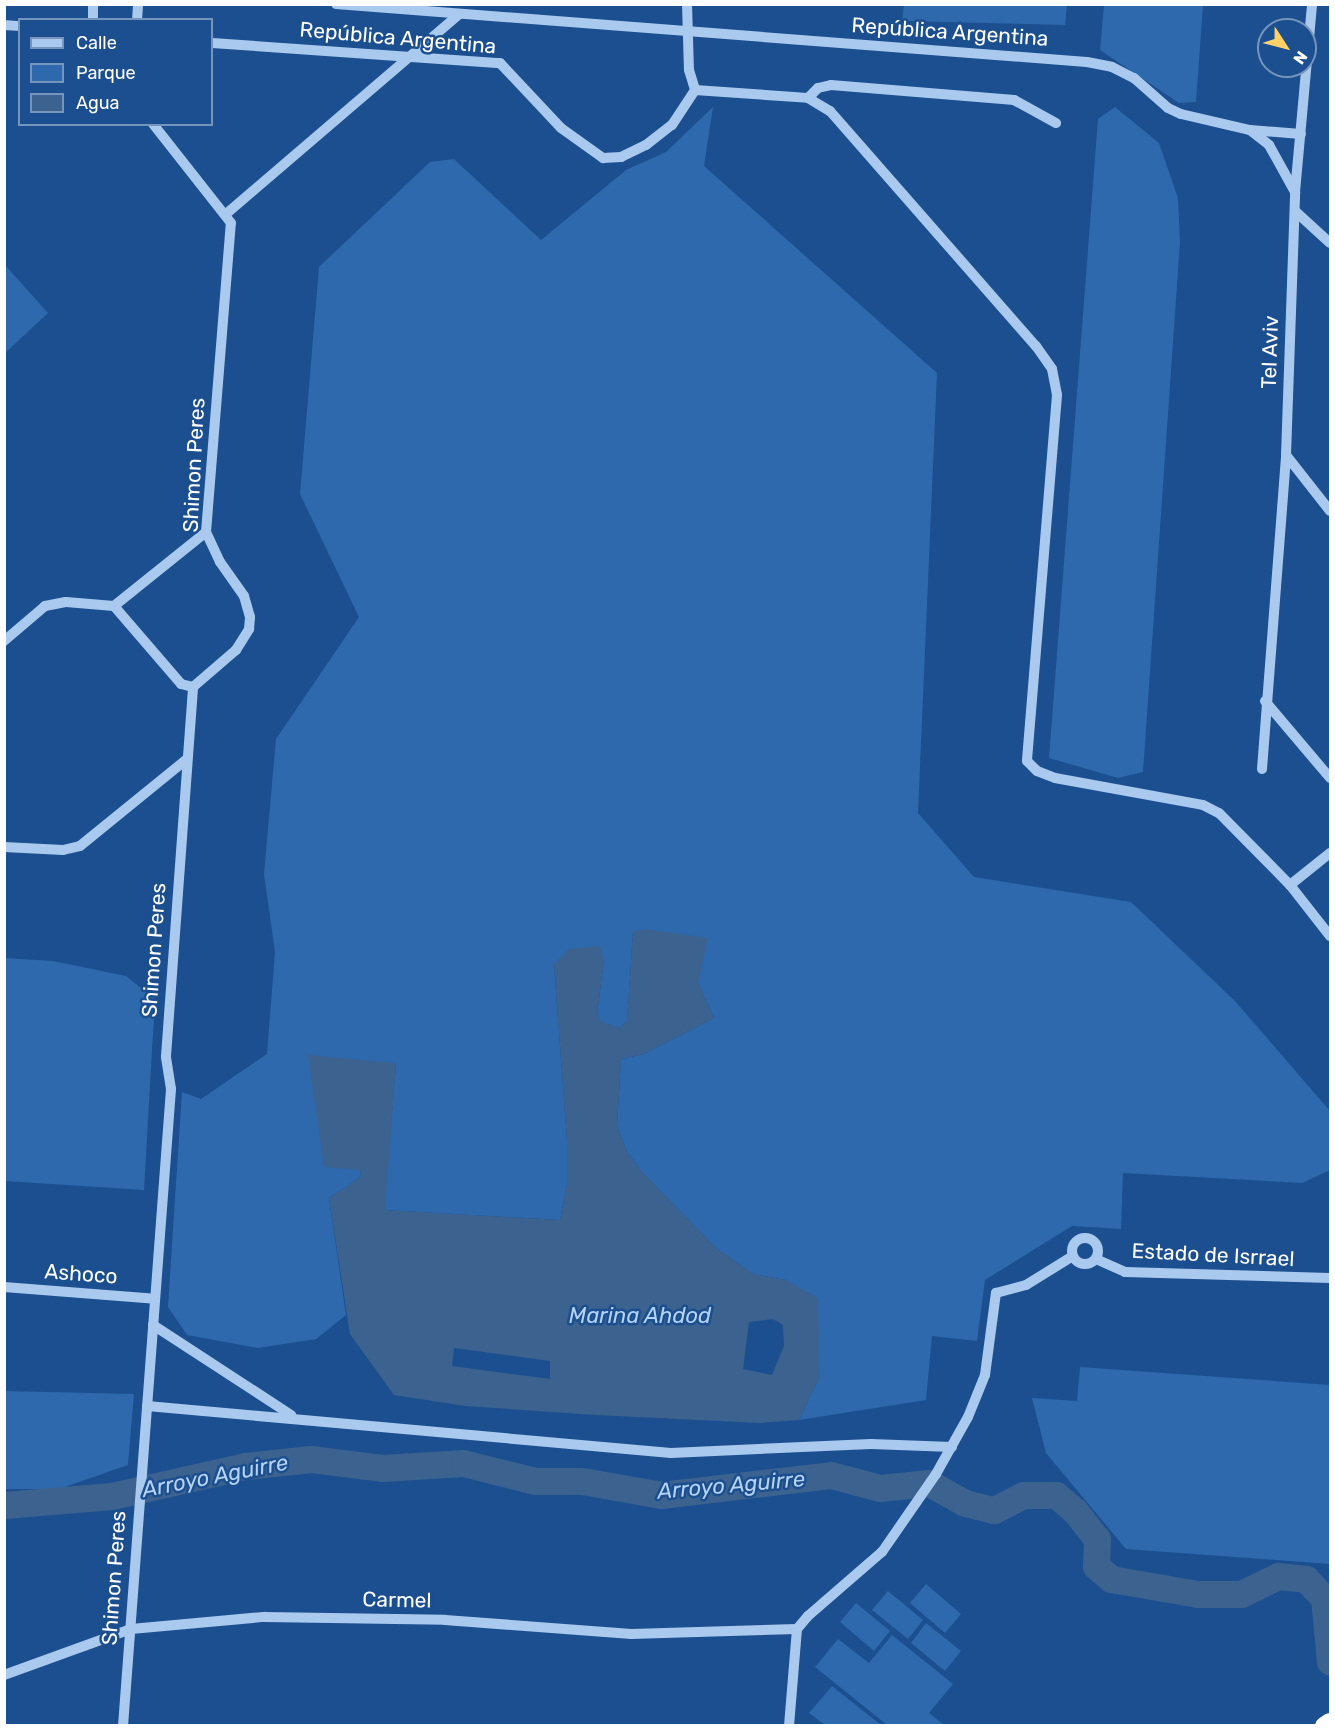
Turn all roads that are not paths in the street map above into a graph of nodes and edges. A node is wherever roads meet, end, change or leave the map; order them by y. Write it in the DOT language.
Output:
graph roads {
  1 [pos="336,4"];
  2 [pos="687,4"];
  3 [pos="1312,4"];
  4 [pos="459,14"];
  5 [pos="686,31"];
  6 [pos="213,43"];
  7 [pos="410,58"];
  8 [pos="695,90"];
  9 [pos="808,98"];
  10 [pos="1056,123"];
  11 [pos="155,126"];
  12 [pos="1250,130"];
  13 [pos="1300,134"];
  14 [pos="1295,192"];
  15 [pos="1295,211"];
  16 [pos="226,214"];
  17 [pos="1330,243"];
  18 [pos="1286,455"];
  19 [pos="1330,511"];
  20 [pos="206,532"];
  21 [pos="114,606"];
  22 [pos="4,642"];
  23 [pos="193,687"];
  24 [pos="1265,701"];
  25 [pos="187,759"];
  26 [pos="1262,769"];
  27 [pos="1330,778"];
  28 [pos="4,847"];
  29 [pos="1330,853"];
  30 [pos="1290,885"];
  31 [pos="1330,936"];
  32 [pos="1073,1256"];
  33 [pos="1096,1259"];
  34 [pos="1330,1278"];
  35 [pos="4,1287"];
  36 [pos="155,1299"];
  37 [pos="153,1325"];
  38 [pos="147,1406"];
  39 [pos="294,1417"];
  40 [pos="952,1447"];
  41 [pos="130,1629"];
  42 [pos="797,1629"];
  43 [pos="4,1675"];
  44 [pos="1330,1722"];
  45 [pos="123,1725"];
  46 [pos="789,1725"];
  47 [pos="1324,1725"];
  1 -- 4 [label="street, República Argentina"];
  2 -- 5 [label="street"];
  3 -- 13 [label="street, Tel Aviv"];
  4 -- 5 [label="street, República Argentina"];
  4 -- 7 [label="street"];
  5 -- 8 [label="street"];
  5 -- 12 [label="street, República Argentina"];
  6 -- 7 [label="street, República Argentina"];
  7 -- 8 [label="street, República Argentina"];
  7 -- 16 [label="street"];
  8 -- 9 [label="street"];
  9 -- 10 [label="street"];
  9 -- 30 [label="street"];
  11 -- 16 [label="street"];
  12 -- 13 [label="street"];
  12 -- 14 [label="street, República Argentina"];
  13 -- 14 [label="street, Tel Aviv"];
  14 -- 15 [label="street, Tel Aviv"];
  15 -- 17 [label="street"];
  15 -- 18 [label="street, Tel Aviv"];
  16 -- 20 [label="street, Shimon Peres"];
  18 -- 19 [label="street"];
  18 -- 24 [label="street, Tel Aviv"];
  20 -- 21 [label="street"];
  20 -- 23 [label="street, Shimon Peres"];
  21 -- 22 [label="street"];
  21 -- 23 [label="street"];
  23 -- 25 [label="street, Shimon Peres"];
  24 -- 26 [label="street, Tel Aviv"];
  24 -- 27 [label="street"];
  25 -- 28 [label="street"];
  25 -- 36 [label="street, Shimon Peres"];
  29 -- 30 [label="street"];
  30 -- 31 [label="street"];
  32 -- 33 [label="street"];
  32 -- 33 [label="street"];
  32 -- 40 [label="street"];
  33 -- 34 [label="street, Estado de Isrrael"];
  35 -- 36 [label="street, Ashoco"];
  36 -- 37 [label="street, Shimon Peres"];
  37 -- 38 [label="street, Shimon Peres"];
  37 -- 39 [label="street"];
  38 -- 39 [label="street"];
  38 -- 41 [label="street, Shimon Peres"];
  39 -- 40 [label="street"];
  40 -- 42 [label="street"];
  41 -- 42 [label="street, Carmel"];
  41 -- 43 [label="street, Carmel"];
  41 -- 45 [label="street, Shimon Peres"];
  42 -- 46 [label="street"];
  44 -- 47 [label="highway"];
}
